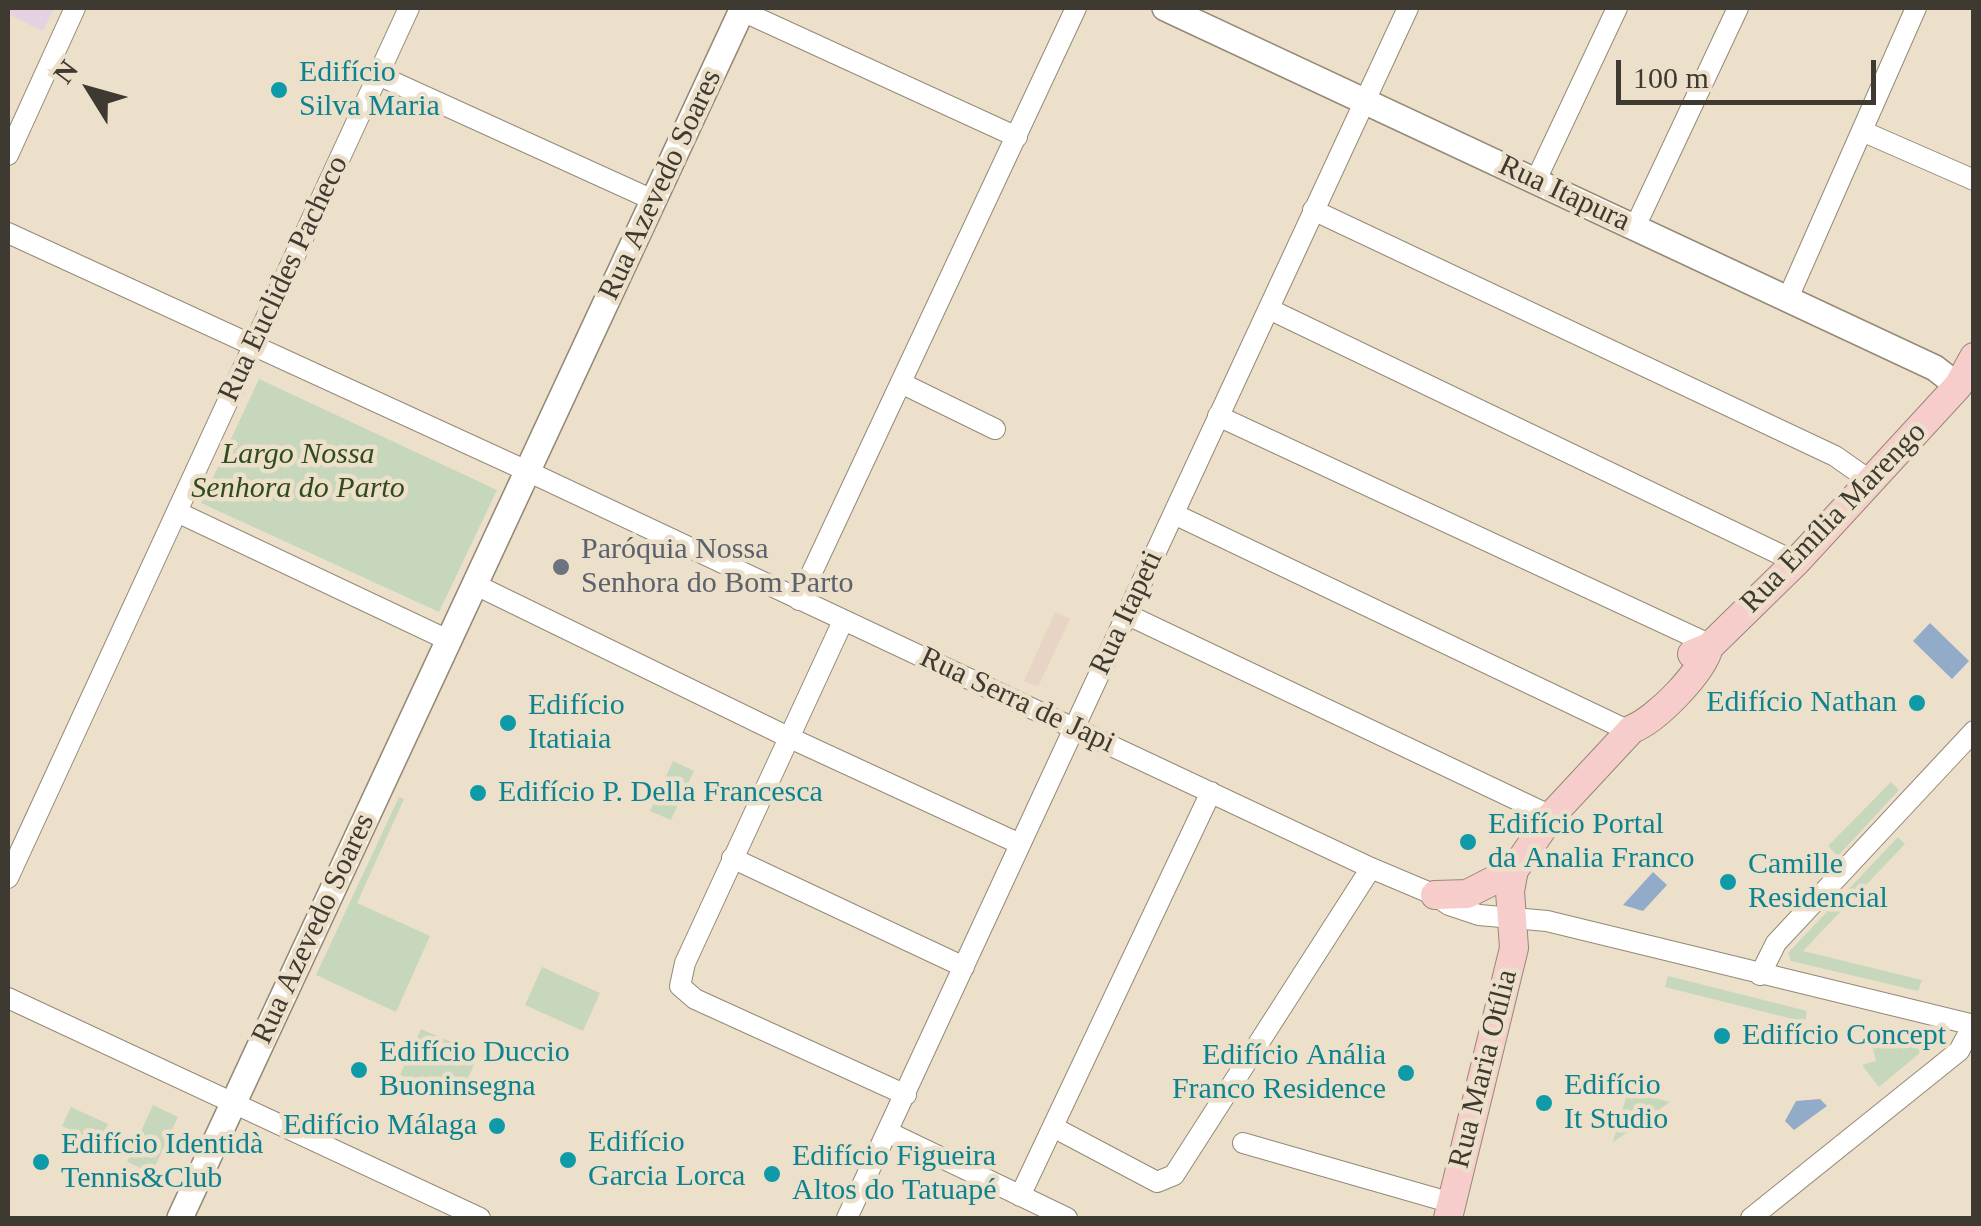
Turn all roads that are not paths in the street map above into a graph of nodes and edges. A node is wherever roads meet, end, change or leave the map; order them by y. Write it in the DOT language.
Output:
graph roads {
  1 [pos="75,8"];
  2 [pos="409,8"];
  3 [pos="1076,8"];
  4 [pos="1408,8"];
  5 [pos="1618,8"];
  6 [pos="1738,8"];
  7 [pos="1916,8"];
  8 [pos="743,9"];
  9 [pos="1179,10"];
  10 [pos="378,74"];
  11 [pos="1364,100"];
  12 [pos="1862,131"];
  13 [pos="1017,137"];
  14 [pos="8,156"];
  15 [pos="1536,180"];
  16 [pos="1974,180"];
  17 [pos="654,200"];
  18 [pos="1313,210"];
  19 [pos="1635,228"];
  20 [pos="8,233"];
  21 [pos="1788,298"];
  22 [pos="1269,310"];
  23 [pos="252,348"];
  24 [pos="1974,357"];
  25 [pos="1966,382"];
  26 [pos="901,383"];
  27 [pos="1218,416"];
  28 [pos="995,429"];
  29 [pos="527,472"];
  30 [pos="1872,482"];
  31 [pos="177,512"];
  32 [pos="1174,514"];
  33 [pos="1796,562"];
  34 [pos="476,585"];
  35 [pos="800,600"];
  36 [pos="1126,614"];
  37 [pos="843,620"];
  38 [pos="450,641"];
  39 [pos="1710,646"];
  40 [pos="1073,728"];
  41 [pos="1630,730"];
  42 [pos="1974,732"];
  43 [pos="788,737"];
  44 [pos="1211,792"];
  45 [pos="1551,816"];
  46 [pos="1020,844"];
  47 [pos="732,858"];
  48 [pos="1371,868"];
  49 [pos="1514,870"];
  50 [pos="8,878"];
  51 [pos="1435,895"];
  52 [pos="1511,919"];
  53 [pos="964,967"];
  54 [pos="1760,975"];
  55 [pos="8,998"];
  56 [pos="1973,1026"];
  57 [pos="906,1095"];
  58 [pos="234,1104"];
  59 [pos="1052,1128"];
  60 [pos="888,1132"];
  61 [pos="1243,1143"];
  62 [pos="1020,1196"];
  63 [pos="1450,1210"];
  64 [pos="180,1218"];
  65 [pos="480,1218"];
  66 [pos="848,1218"];
  67 [pos="1067,1218"];
  68 [pos="1751,1218"];
  1 -- 14 [label="street"];
  2 -- 10 [label="street, Rua Euclides Pacheco"];
  3 -- 13 [label="street"];
  4 -- 11 [label="street, Rua Itapeti"];
  5 -- 15 [label="street"];
  6 -- 19 [label="street"];
  7 -- 12 [label="street"];
  8 -- 13 [label="street"];
  8 -- 17 [label="street, Rua Azevedo Soares"];
  9 -- 11 [label="street, Rua Itapura"];
  10 -- 17 [label="street"];
  10 -- 23 [label="street, Rua Euclides Pacheco"];
  11 -- 15 [label="street, Rua Itapura"];
  11 -- 18 [label="street, Rua Itapeti"];
  12 -- 16 [label="street"];
  12 -- 21 [label="street"];
  13 -- 26 [label="street"];
  15 -- 19 [label="street, Rua Itapura"];
  17 -- 29 [label="street, Rua Azevedo Soares"];
  18 -- 22 [label="street, Rua Itapeti"];
  18 -- 30 [label="street"];
  19 -- 21 [label="street, Rua Itapura"];
  20 -- 23 [label="street"];
  21 -- 25 [label="street, Rua Itapura"];
  22 -- 27 [label="street, Rua Itapeti"];
  22 -- 33 [label="street"];
  23 -- 29 [label="street"];
  23 -- 31 [label="street, Rua Euclides Pacheco"];
  24 -- 25 [label="main road, Rua Emília Marengo"];
  25 -- 30 [label="main road, Rua Emília Marengo"];
  26 -- 28 [label="street"];
  26 -- 35 [label="street"];
  27 -- 32 [label="street, Rua Itapeti"];
  27 -- 39 [label="street"];
  29 -- 34 [label="street"];
  29 -- 35 [label="street, Rua Serra de Japi"];
  30 -- 33 [label="main road, Rua Emília Marengo"];
  31 -- 38 [label="street"];
  31 -- 50 [label="street, Rua Euclides Pacheco"];
  32 -- 36 [label="street, Rua Itapeti"];
  32 -- 41 [label="street"];
  33 -- 39 [label="main road, Rua Emília Marengo"];
  34 -- 38 [label="street"];
  34 -- 43 [label="street"];
  35 -- 37 [label="street, Rua Serra de Japi"];
  36 -- 40 [label="street, Rua Itapeti"];
  36 -- 45 [label="street"];
  37 -- 40 [label="street, Rua Serra de Japi"];
  37 -- 43 [label="street"];
  38 -- 58 [label="street, Rua Azevedo Soares"];
  39 -- 41 [label="main road, Rua Emília Marengo"];
  40 -- 44 [label="street, Rua Serra de Japi"];
  40 -- 46 [label="street, Rua Itapeti"];
  41 -- 45 [label="main road, Rua Emília Marengo"];
  42 -- 54 [label="street"];
  43 -- 46 [label="street"];
  43 -- 47 [label="street"];
  44 -- 48 [label="street, Rua Serra de Japi"];
  44 -- 59 [label="street"];
  45 -- 49 [label="main road, Rua Emília Marengo"];
  46 -- 53 [label="street, Rua Itapeti"];
  47 -- 53 [label="street"];
  47 -- 57 [label="street"];
  48 -- 51 [label="street, Rua Serra de Japi"];
  48 -- 59 [label="street"];
  49 -- 51 [label="main road"];
  49 -- 52 [label="main road"];
  51 -- 52 [label="street, Rua Serra de Japi"];
  52 -- 54 [label="street, Rua Serra de Japi"];
  52 -- 63 [label="main road, Rua Maria Otília"];
  53 -- 57 [label="street, Rua Itapeti"];
  54 -- 56 [label="street, Rua Serra de Japi"];
  55 -- 58 [label="street"];
  56 -- 68 [label="street"];
  57 -- 60 [label="street, Rua Itapeti"];
  58 -- 64 [label="street, Rua Azevedo Soares"];
  58 -- 65 [label="street"];
  59 -- 62 [label="street"];
  60 -- 62 [label="street"];
  60 -- 66 [label="street, Rua Itapeti"];
  61 -- 63 [label="street"];
  62 -- 67 [label="street"];
}
